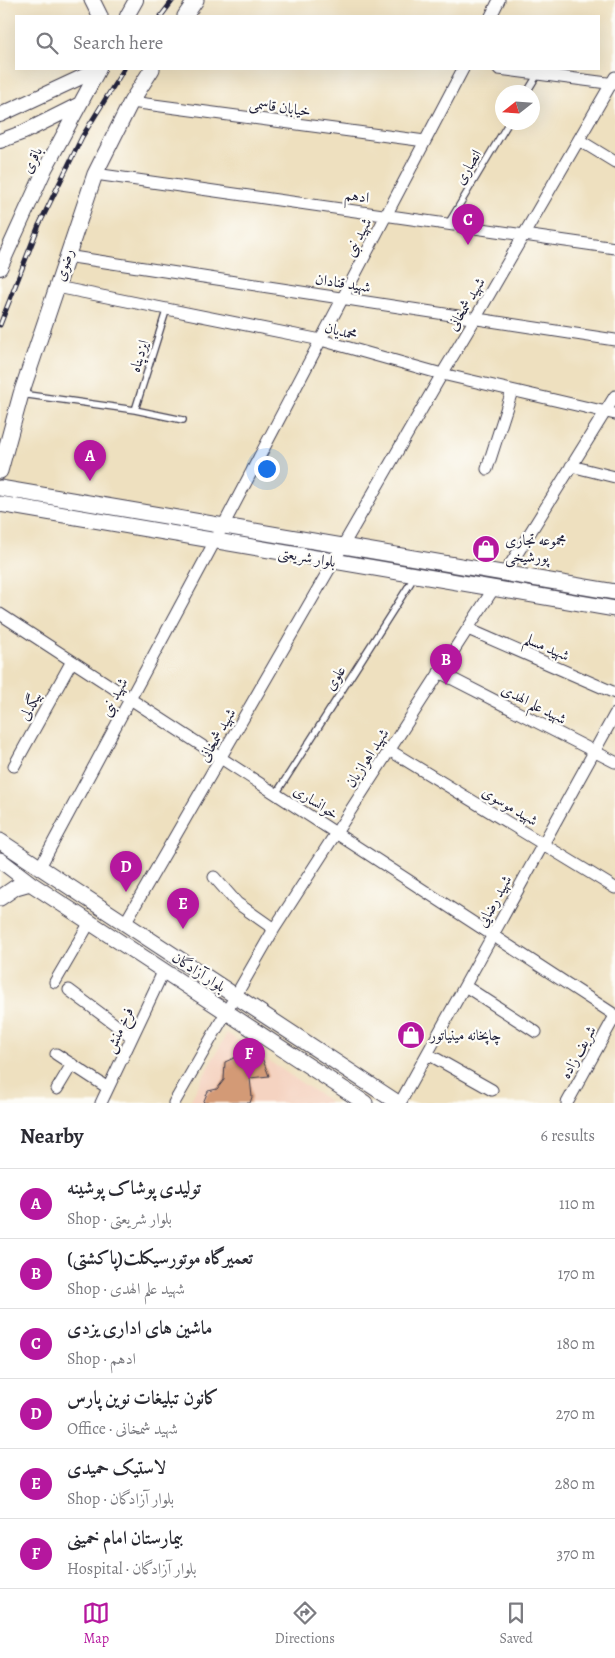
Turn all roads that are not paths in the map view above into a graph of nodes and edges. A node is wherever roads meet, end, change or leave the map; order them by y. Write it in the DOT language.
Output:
graph roads {
  1 [pos="92,0"];
  2 [pos="136,0"];
  3 [pos="196,0"];
  4 [pos="499,0"];
  5 [pos="100,15"];
  6 [pos="128,15"];
  7 [pos="186,15"];
  8 [pos="492,15"];
  9 [pos="97,70"];
  10 [pos="98,70"];
  11 [pos="151,70"];
  12 [pos="462,70"];
  13 [pos="507,70"];
  14 [pos="538,74"];
  15 [pos="614,82"];
  16 [pos="531,85"];
  17 [pos="131,102"];
  18 [pos="80,104"];
  19 [pos="0,115"];
  20 [pos="504,130"];
  21 [pos="579,140"];
  22 [pos="0,141"];
  23 [pos="425,141"];
  24 [pos="615,162"];
  25 [pos="95,174"];
  26 [pos="386,215"];
  27 [pos="448,224"];
  28 [pos="524,235"];
  29 [pos="615,248"];
  30 [pos="66,256"];
  31 [pos="0,268"];
  32 [pos="57,287"];
  33 [pos="343,299"];
  34 [pos="167,308"];
  35 [pos="475,319"];
  36 [pos="321,340"];
  37 [pos="615,340"];
  38 [pos="442,374"];
  39 [pos="512,391"];
  40 [pos="21,394"];
  41 [pos="615,396"];
  42 [pos="135,410"];
  43 [pos="610,413"];
  44 [pos="183,420"];
  45 [pos="571,466"];
  46 [pos="487,469"];
  47 [pos="0,471"];
  48 [pos="615,477"];
  49 [pos="0,488"];
  50 [pos="0,504"];
  51 [pos="223,526"];
  52 [pos="214,541"];
  53 [pos="344,546"];
  54 [pos="334,561"];
  55 [pos="505,573"];
  56 [pos="416,575"];
  57 [pos="494,588"];
  58 [pos="615,592"];
  59 [pos="615,609"];
  60 [pos="0,614"];
  61 [pos="468,628"];
  62 [pos="72,661"];
  63 [pos="439,672"];
  64 [pos="615,693"];
  65 [pos="130,698"];
  66 [pos="615,714"];
  67 [pos="389,750"];
  68 [pos="594,751"];
  69 [pos="221,758"];
  70 [pos="615,762"];
  71 [pos="14,766"];
  72 [pos="276,794"];
  73 [pos="336,833"];
  74 [pos="0,841"];
  75 [pos="543,844"];
  76 [pos="0,860"];
  77 [pos="40,867"];
  78 [pos="214,877"];
  79 [pos="30,883"];
  80 [pos="615,888"];
  81 [pos="0,898"];
  82 [pos="90,922"];
  83 [pos="125,923"];
  84 [pos="274,928"];
  85 [pos="493,935"];
  86 [pos="164,970"];
  87 [pos="55,982"];
  88 [pos="465,986"];
  89 [pos="69,990"];
  90 [pos="235,996"];
  91 [pos="226,1011"];
  92 [pos="615,1015"];
  93 [pos="536,1032"];
  94 [pos="132,1037"];
  95 [pos="56,1054"];
  96 [pos="428,1054"];
  97 [pos="72,1064"];
  98 [pos="108,1088"];
  99 [pos="57,1089"];
  100 [pos="492,1090"];
  101 [pos="356,1100"];
  102 [pos="101,1103"];
  103 [pos="174,1103"];
  104 [pos="399,1103"];
  105 [pos="566,1103"];
  1 -- 5 [label="main road"];
  2 -- 6 [label="street"];
  3 -- 7 [label="main road"];
  4 -- 8 [label="street"];
  9 -- 19 [label="street"];
  10 -- 18 [label="street, باقری"];
  11 -- 17 [label="main road, رضوی"];
  12 -- 23 [label="street, شهید نبی"];
  13 -- 14 [label="street"];
  14 -- 15 [label="street"];
  14 -- 16 [label="lane"];
  15 -- 21 [label="street, شهید شمخانی"];
  17 -- 23 [label="street, خیابان قاسمی"];
  17 -- 25 [label="main road, رضوی"];
  18 -- 22 [label="street"];
  18 -- 31 [label="street, باقری"];
  20 -- 27 [label="lane, انصاری"];
  21 -- 24 [label="street"];
  21 -- 28 [label="street, شهید شمخانی"];
  23 -- 26 [label="street, شهید نبی"];
  25 -- 26 [label="street, ادهم"];
  25 -- 30 [label="main road, رضوی"];
  26 -- 27 [label="street, ادهم"];
  26 -- 33 [label="street, شهید نبی"];
  27 -- 28 [label="street, ادهم"];
  28 -- 29 [label="street, ادهم"];
  28 -- 35 [label="street, شهید شمخانی"];
  30 -- 32 [label="main road, رضوی"];
  30 -- 33 [label="street, شهید قنادان"];
  32 -- 34 [label="street, محمدیان"];
  32 -- 40 [label="main road, رضوی"];
  33 -- 35 [label="street, شهید قنادان"];
  33 -- 36 [label="street, شهید نبی"];
  34 -- 36 [label="street, محمدیان"];
  34 -- 42 [label="lane, ایزدپناه"];
  35 -- 37 [label="street, شهید قنادان"];
  35 -- 38 [label="street, شهید شمخانی"];
  36 -- 38 [label="street, محمدیان"];
  36 -- 51 [label="street, شهید نبی"];
  38 -- 39 [label="street, محمدیان"];
  38 -- 53 [label="street, شهید شمخانی"];
  39 -- 43 [label="street, محمدیان"];
  39 -- 46 [label="street"];
  40 -- 42 [label="lane"];
  40 -- 47 [label="main road, رضوی"];
  41 -- 43 [label="street"];
  42 -- 44 [label="lane"];
  43 -- 45 [label="street"];
  45 -- 48 [label="street"];
  45 -- 55 [label="street"];
  49 -- 51 [label="main road, بلوار شریعتی"];
  50 -- 52 [label="main road, بلوار شریعتی"];
  51 -- 52 [label="street, شهید نبی"];
  51 -- 53 [label="main road, بلوار شریعتی"];
  52 -- 54 [label="main road, بلوار شریعتی"];
  52 -- 65 [label="street, شهید نبی"];
  53 -- 54 [label="street, شهید شمخانی"];
  53 -- 55 [label="main road, بلوار شریعتی"];
  54 -- 56 [label="main road, بلوار شریعتی"];
  54 -- 69 [label="street, شهید شمخانی"];
  55 -- 58 [label="main road, بلوار شریعتی"];
  56 -- 57 [label="main road, بلوار شریعتی"];
  56 -- 72 [label="lane, علوی"];
  57 -- 59 [label="main road, بلوار شریعتی"];
  57 -- 61 [label="street, شهید اهوازیان"];
  60 -- 62 [label="street, خوانساری"];
  61 -- 63 [label="street, شهید اهوازیان"];
  61 -- 64 [label="street, شهید مسلم"];
  62 -- 65 [label="street, خوانساری"];
  62 -- 71 [label="street, بیگدلی"];
  63 -- 67 [label="street, شهید اهوازیان"];
  63 -- 68 [label="street, شهید علم الهدی"];
  65 -- 69 [label="street, خوانساری"];
  65 -- 77 [label="street, شهید نبی"];
  66 -- 68 [label="street, شهید رضایی"];
  67 -- 73 [label="street, شهید اهوازیان"];
  67 -- 75 [label="street, شهید موسوی"];
  68 -- 70 [label="street, شهید علم الهدی"];
  68 -- 75 [label="street, شهید رضایی"];
  69 -- 72 [label="street, خوانساری"];
  69 -- 83 [label="street, شهید شمخانی"];
  72 -- 73 [label="street, خوانساری"];
  73 -- 84 [label="street, شهید اهوازیان"];
  73 -- 85 [label="street, خوانساری"];
  74 -- 77 [label="main road, بلوار آزادگان"];
  75 -- 80 [label="street, شهید موسوی"];
  75 -- 85 [label="street, شهید رضایی"];
  76 -- 79 [label="main road, بلوار آزادگان"];
  77 -- 83 [label="main road, بلوار آزادگان"];
  78 -- 84 [label="street"];
  79 -- 81 [label="main road"];
  79 -- 82 [label="main road, بلوار آزادگان"];
  82 -- 86 [label="main road, بلوار آزادگان"];
  82 -- 87 [label="street"];
  83 -- 90 [label="main road, بلوار آزادگان"];
  84 -- 90 [label="street, شهید اهوازیان"];
  85 -- 88 [label="street, شهید رضایی"];
  85 -- 92 [label="street, خوانساری"];
  86 -- 91 [label="main road, بلوار آزادگان"];
  86 -- 94 [label="street, فرخ منش"];
  88 -- 93 [label="street"];
  88 -- 96 [label="street, شهید رضایی"];
  89 -- 94 [label="street"];
  90 -- 91 [label="street, شهید اهوازیان"];
  90 -- 104 [label="main road, بلوار آزادگان"];
  91 -- 101 [label="main road, بلوار آزادگان"];
  91 -- 103 [label="street"];
  92 -- 105 [label="street, شریف زاده"];
  94 -- 98 [label="street, فرخ منش"];
  95 -- 97 [label="street"];
  96 -- 100 [label="street"];
  96 -- 104 [label="street, شهید رضایی"];
  97 -- 98 [label="street"];
  97 -- 99 [label="street"];
  98 -- 102 [label="street, فرخ منش"];
}
